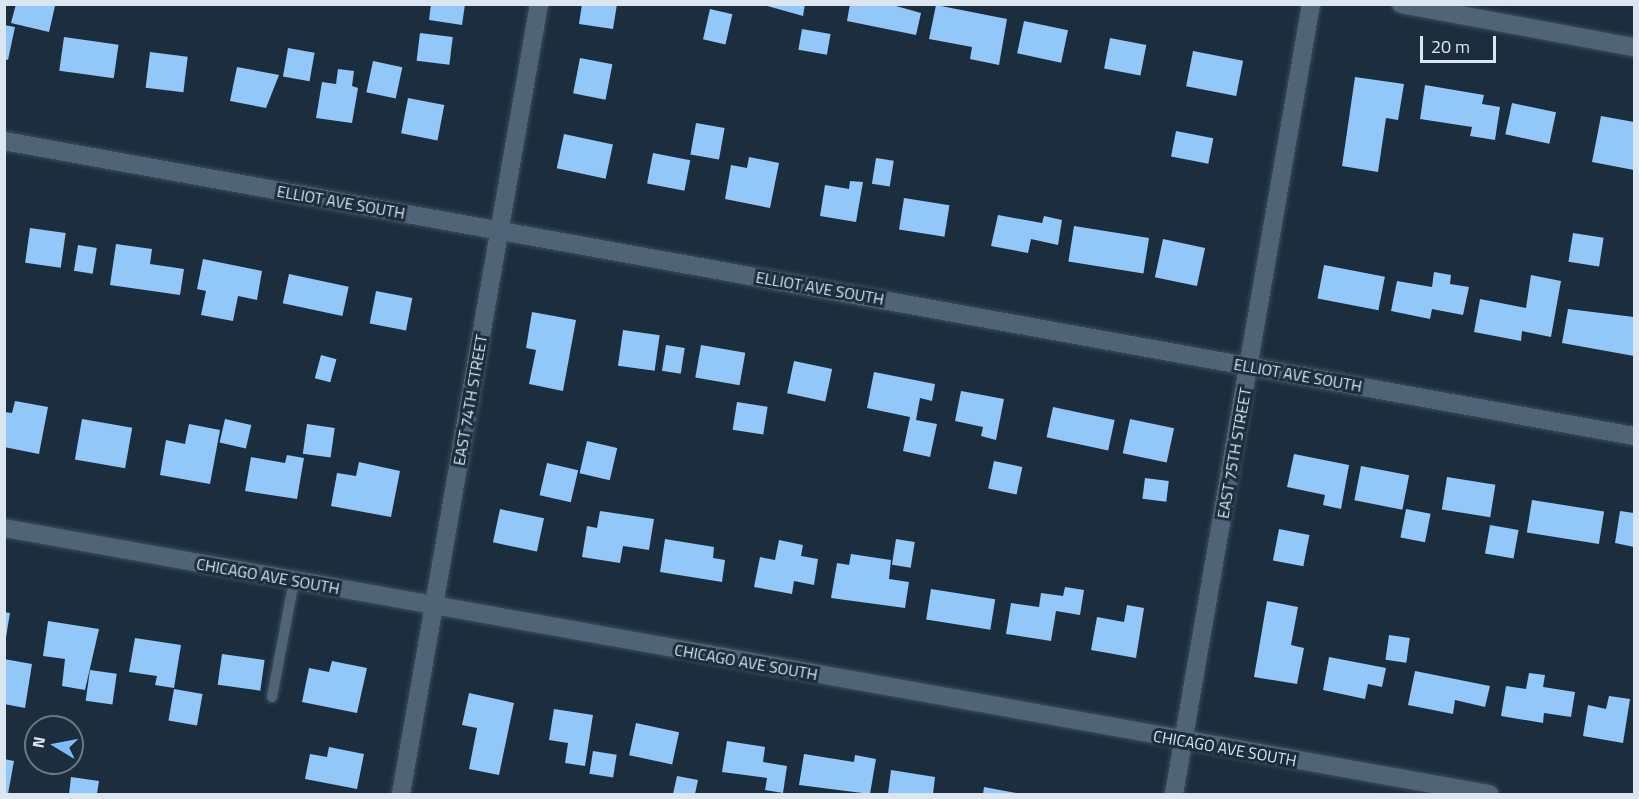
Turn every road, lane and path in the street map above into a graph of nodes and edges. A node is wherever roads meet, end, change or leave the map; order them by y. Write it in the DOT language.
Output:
graph roads {
  1 [pos="539,4"];
  2 [pos="1311,4"];
  3 [pos="1401,4"];
  4 [pos="1635,47"];
  5 [pos="4,141"];
  6 [pos="500,230"];
  7 [pos="1249,366"];
  8 [pos="1635,436"];
  9 [pos="4,528"];
  10 [pos="294,581"];
  11 [pos="434,606"];
  12 [pos="272,698"];
  13 [pos="1183,741"];
  14 [pos="400,795"];
  15 [pos="1174,795"];
  16 [pos="1488,795"];
  1 -- 6 [label="street, EAST 74TH STREET"];
  2 -- 7 [label="street, EAST 75TH STREET"];
  3 -- 4 [label="street"];
  5 -- 6 [label="street, ELLIOT AVE SOUTH"];
  6 -- 7 [label="street, ELLIOT AVE SOUTH"];
  6 -- 11 [label="street, EAST 74TH STREET"];
  7 -- 8 [label="street, ELLIOT AVE SOUTH"];
  7 -- 13 [label="street, EAST 75TH STREET"];
  9 -- 10 [label="street, CHICAGO AVE SOUTH"];
  10 -- 11 [label="street, CHICAGO AVE SOUTH"];
  10 -- 12 [label="lane"];
  11 -- 13 [label="street, CHICAGO AVE SOUTH"];
  11 -- 14 [label="street, EAST 74TH STREET"];
  13 -- 15 [label="street, EAST 75TH STREET"];
  13 -- 16 [label="street, CHICAGO AVE SOUTH"];
}
